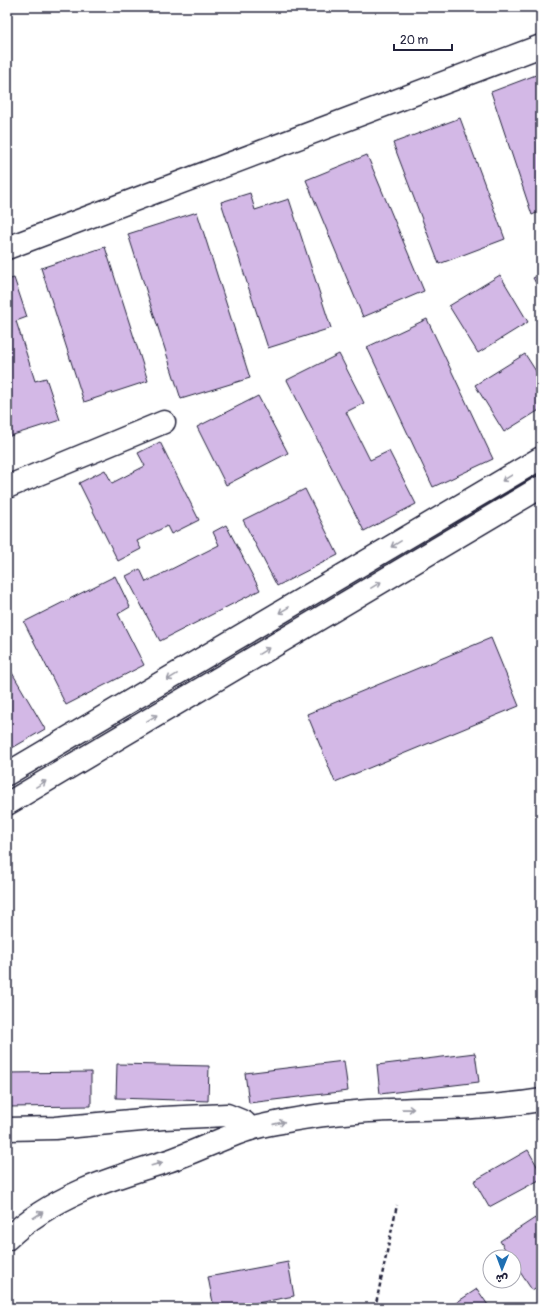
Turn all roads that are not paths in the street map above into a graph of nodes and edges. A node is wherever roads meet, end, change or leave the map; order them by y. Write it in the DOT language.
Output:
graph roads {
  1 [pos="541,46"];
  2 [pos="7,248"];
  3 [pos="164,422"];
  4 [pos="541,458"];
  5 [pos="7,488"];
  6 [pos="541,488"];
  7 [pos="7,774"];
  8 [pos="7,804"];
  9 [pos="541,1100"];
  10 [pos="7,1129"];
  11 [pos="250,1129"];
  12 [pos="7,1239"];
  1 -- 2 [label="street"];
  3 -- 5 [label="street"];
  4 -- 7 [label="street, one-way"];
  8 -- 6 [label="street, one-way"];
  11 -- 9 [label="street, one-way"];
  10 -- 11 [label="street"];
  12 -- 11 [label="street, one-way"];
}
